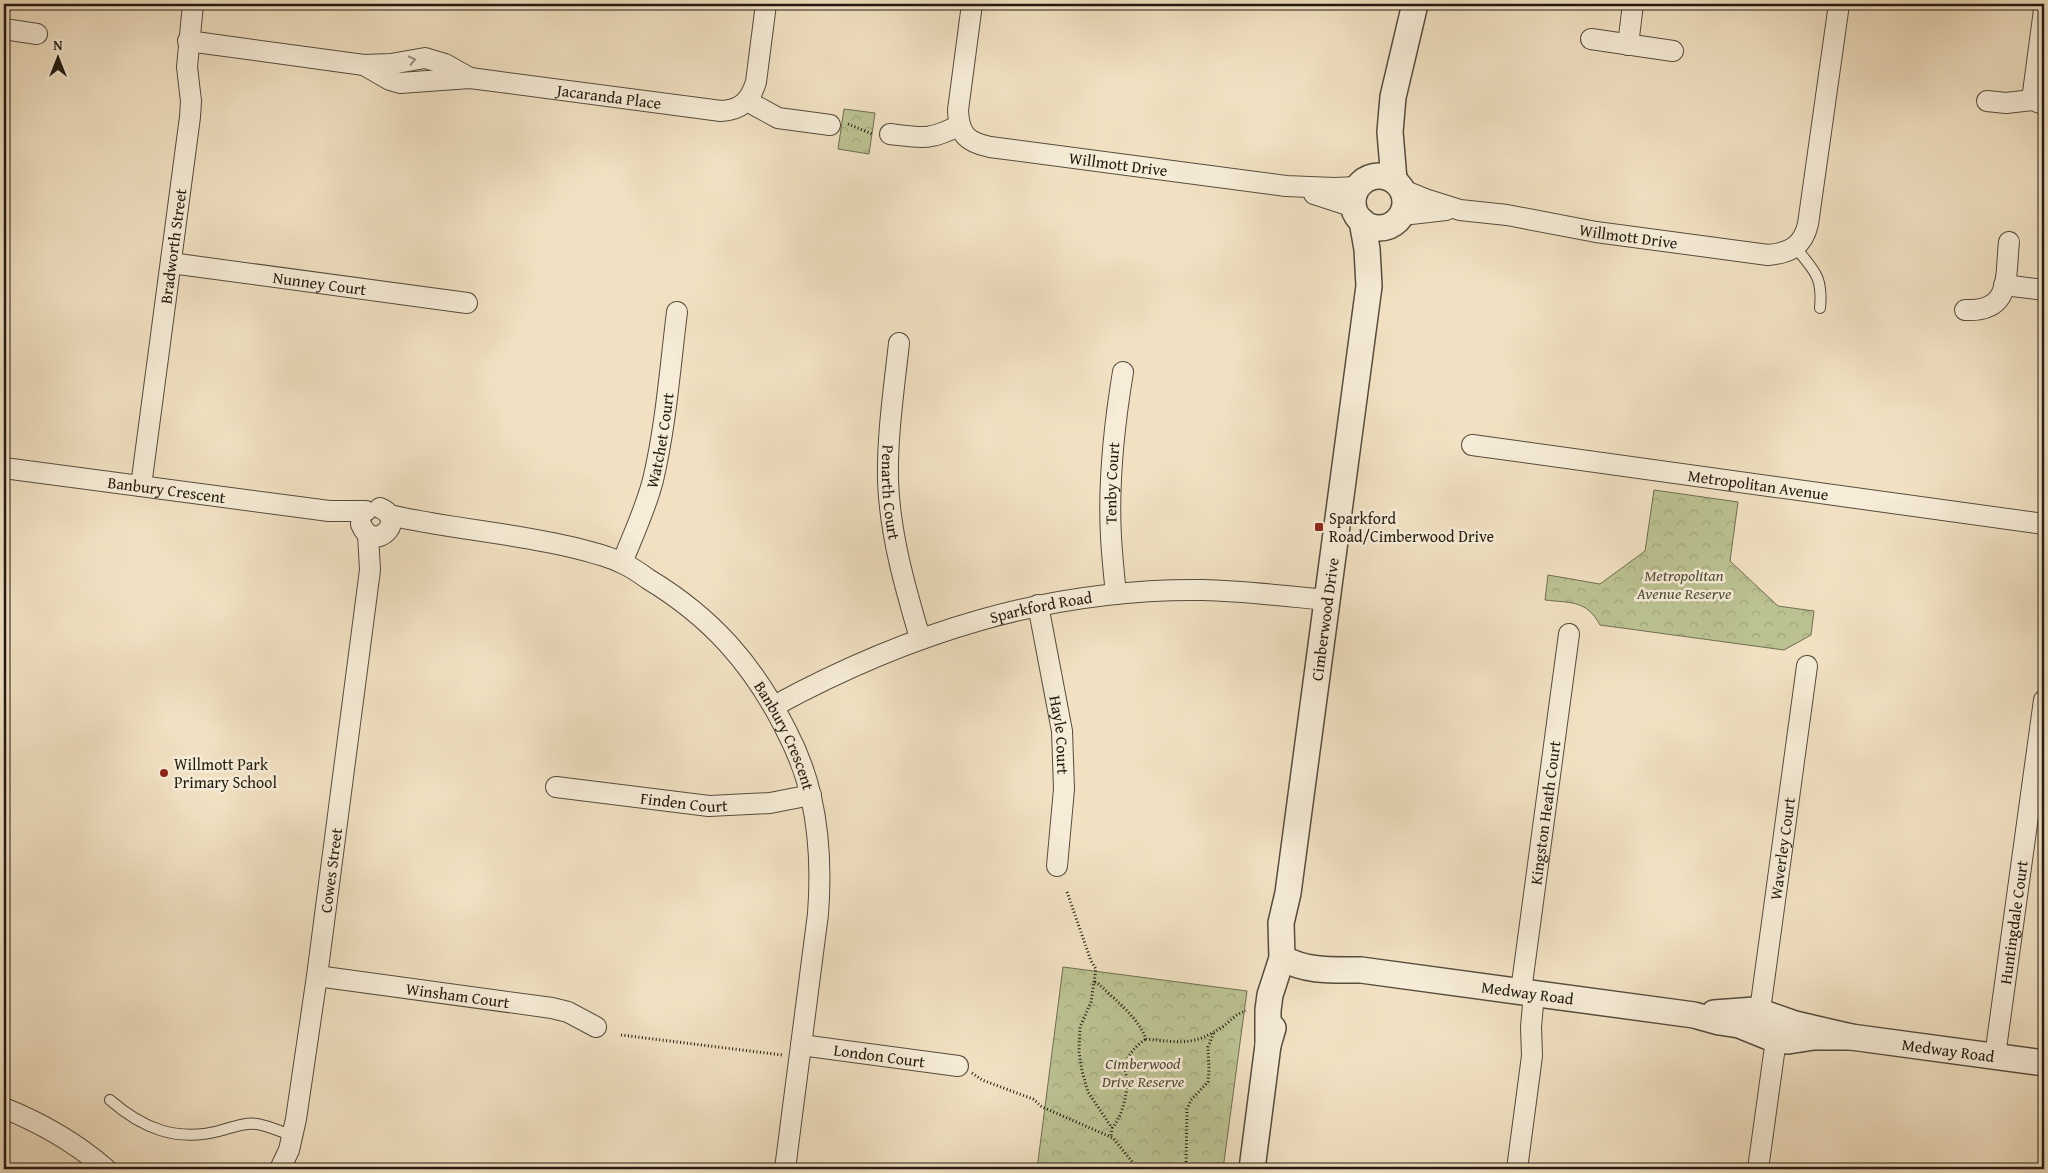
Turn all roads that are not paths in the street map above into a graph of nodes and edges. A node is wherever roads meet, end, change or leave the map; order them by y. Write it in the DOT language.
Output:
graph roads {
  1 [pos="194,4"];
  2 [pos="766,4"];
  3 [pos="972,4"];
  4 [pos="1415,4"];
  5 [pos="1633,4"];
  6 [pos="1839,4"];
  7 [pos="2044,10"];
  8 [pos="4,29"];
  9 [pos="36,34"];
  10 [pos="1591,39"];
  11 [pos="188,41"];
  12 [pos="1628,44"];
  13 [pos="1673,51"];
  14 [pos="747,102"];
  15 [pos="1987,102"];
  16 [pos="2038,102"];
  17 [pos="830,125"];
  18 [pos="960,125"];
  19 [pos="890,134"];
  20 [pos="1373,194"];
  21 [pos="1460,210"];
  22 [pos="1397,219"];
  23 [pos="2009,242"];
  24 [pos="1796,248"];
  25 [pos="171,263"];
  26 [pos="2004,285"];
  27 [pos="1369,286"];
  28 [pos="2044,290"];
  29 [pos="467,303"];
  30 [pos="1820,308"];
  31 [pos="1965,310"];
  32 [pos="677,312"];
  33 [pos="899,344"];
  34 [pos="1122,372"];
  35 [pos="1472,445"];
  36 [pos="4,468"];
  37 [pos="141,486"];
  38 [pos="376,524"];
  39 [pos="2044,524"];
  40 [pos="622,563"];
  41 [pos="1116,594"];
  42 [pos="1327,600"];
  43 [pos="1038,605"];
  44 [pos="1570,634"];
  45 [pos="920,638"];
  46 [pos="1807,666"];
  47 [pos="2044,700"];
  48 [pos="774,706"];
  49 [pos="556,787"];
  50 [pos="811,795"];
  51 [pos="1058,866"];
  52 [pos="1291,960"];
  53 [pos="317,976"];
  54 [pos="1534,993"];
  55 [pos="1768,1025"];
  56 [pos="596,1027"];
  57 [pos="801,1046"];
  58 [pos="1995,1056"];
  59 [pos="2044,1063"];
  60 [pos="958,1066"];
  61 [pos="110,1100"];
  62 [pos="4,1108"];
  63 [pos="293,1136"];
  64 [pos="106,1169"];
  65 [pos="280,1169"];
  66 [pos="785,1169"];
  67 [pos="1252,1169"];
  68 [pos="1517,1169"];
  69 [pos="1758,1169"];
  1 -- 11 [label="street, Bradworth Street"];
  2 -- 14 [label="street"];
  3 -- 18 [label="street"];
  4 -- 20 [label="street"];
  5 -- 12 [label="street"];
  6 -- 24 [label="street"];
  7 -- 16 [label="street"];
  8 -- 9 [label="street"];
  10 -- 12 [label="street"];
  11 -- 14 [label="street, Jacaranda Place, one-way"];
  11 -- 25 [label="street, Bradworth Street"];
  12 -- 13 [label="street"];
  14 -- 17 [label="street"];
  15 -- 16 [label="street"];
  18 -- 19 [label="street"];
  18 -- 20 [label="street, Willmott Drive"];
  20 -- 21 [label="street, Willmott Drive"];
  20 -- 22 [label="street"];
  20 -- 22 [label="street"];
  20 -- 27 [label="street, Cimberwood Drive"];
  21 -- 22 [label="street, Willmott Drive"];
  21 -- 24 [label="street, Willmott Drive"];
  22 -- 27 [label="street, Cimberwood Drive"];
  23 -- 26 [label="street"];
  24 -- 30 [label="lane"];
  25 -- 29 [label="street, Nunney Court"];
  25 -- 37 [label="street, Bradworth Street"];
  26 -- 28 [label="street"];
  26 -- 31 [label="street"];
  27 -- 42 [label="street, Cimberwood Drive"];
  32 -- 40 [label="street, Watchet Court"];
  33 -- 45 [label="street, Penarth Court"];
  34 -- 41 [label="street, Tenby Court"];
  35 -- 39 [label="street, Metropolitan Avenue"];
  36 -- 37 [label="street, Banbury Crescent"];
  37 -- 38 [label="street, Banbury Crescent"];
  38 -- 40 [label="street, Banbury Crescent"];
  38 -- 53 [label="street, Cowes Street"];
  40 -- 48 [label="street, Banbury Crescent"];
  41 -- 42 [label="street, Sparkford Road"];
  41 -- 43 [label="street, Sparkford Road"];
  42 -- 52 [label="street, Cimberwood Drive"];
  43 -- 45 [label="street, Sparkford Road"];
  43 -- 51 [label="street, Hayle Court"];
  44 -- 54 [label="street, Kingston Heath Court"];
  45 -- 48 [label="street, Sparkford Road"];
  46 -- 55 [label="street, Waverley Court"];
  47 -- 58 [label="street, Huntingdale Court"];
  48 -- 50 [label="street, Banbury Crescent"];
  49 -- 50 [label="street, Finden Court"];
  50 -- 57 [label="street, Banbury Crescent"];
  52 -- 54 [label="street, Medway Road"];
  52 -- 67 [label="street, Cimberwood Drive"];
  53 -- 56 [label="street, Winsham Court"];
  53 -- 63 [label="street, Cowes Street"];
  54 -- 55 [label="street, Medway Road"];
  54 -- 68 [label="street, Kingston Heath Court"];
  55 -- 58 [label="street, Medway Road"];
  55 -- 69 [label="street, Waverley Court"];
  57 -- 60 [label="street, London Court"];
  57 -- 66 [label="street, Banbury Crescent"];
  58 -- 59 [label="street, Medway Road"];
  61 -- 63 [label="lane"];
  62 -- 64 [label="street"];
  63 -- 65 [label="street, Cowes Street"];
}
